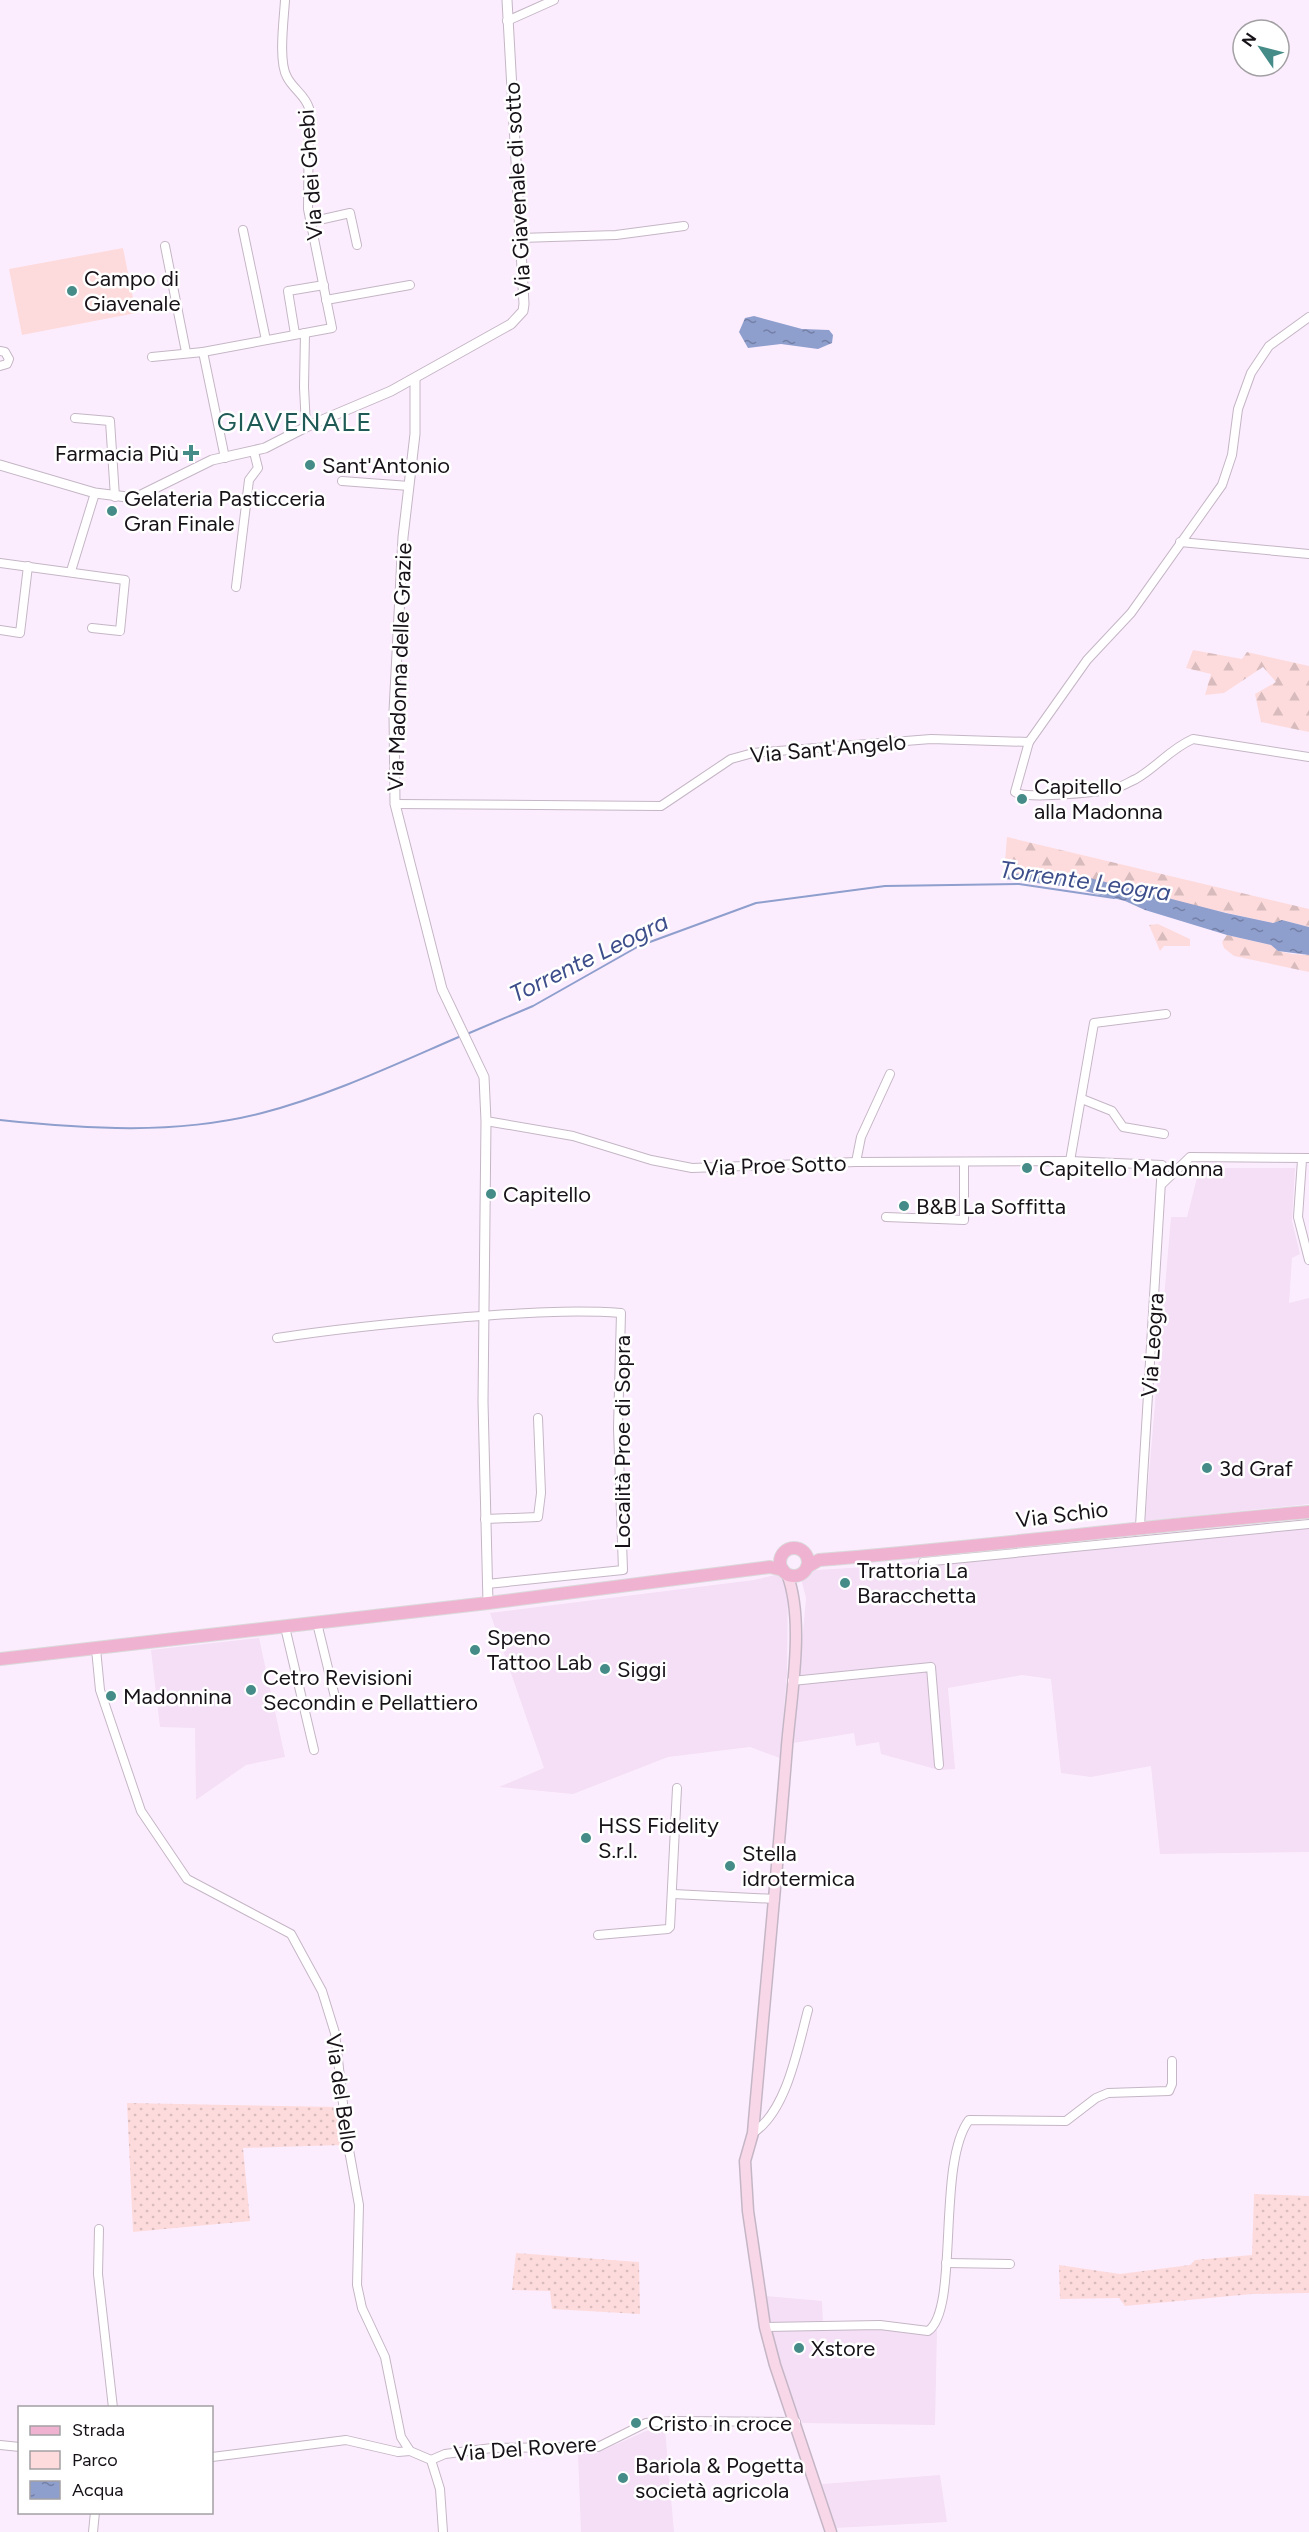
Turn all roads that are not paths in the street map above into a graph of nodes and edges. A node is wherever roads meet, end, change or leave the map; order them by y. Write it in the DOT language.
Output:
graph roads {
  1 [pos="285,0"];
  2 [pos="507,0"];
  3 [pos="554,0"];
  4 [pos="507,21"];
  5 [pos="310,222"];
  6 [pos="684,226"];
  7 [pos="243,230"];
  8 [pos="520,238"];
  9 [pos="357,245"];
  10 [pos="165,246"];
  11 [pos="324,285"];
  12 [pos="410,285"];
  13 [pos="326,300"];
  14 [pos="1309,317"];
  15 [pos="305,333"];
  16 [pos="296,334"];
  17 [pos="266,340"];
  18 [pos="0,351"];
  19 [pos="186,352"];
  20 [pos="203,352"];
  21 [pos="152,357"];
  22 [pos="0,366"];
  23 [pos="415,380"];
  24 [pos="75,418"];
  25 [pos="306,427"];
  26 [pos="254,452"];
  27 [pos="225,458"];
  28 [pos="0,465"];
  29 [pos="342,480"];
  30 [pos="409,486"];
  31 [pos="95,493"];
  32 [pos="114,497"];
  33 [pos="1180,542"];
  34 [pos="1309,554"];
  35 [pos="0,563"];
  36 [pos="28,566"];
  37 [pos="71,571"];
  38 [pos="236,587"];
  39 [pos="92,628"];
  40 [pos="0,630"];
  41 [pos="1029,742"];
  42 [pos="1309,757"];
  43 [pos="394,804"];
  44 [pos="1166,1014"];
  45 [pos="890,1074"];
  46 [pos="1082,1100"];
  47 [pos="486,1121"];
  48 [pos="1164,1134"];
  49 [pos="1306,1159"];
  50 [pos="1070,1161"];
  51 [pos="855,1162"];
  52 [pos="964,1162"];
  53 [pos="1162,1165"];
  54 [pos="1162,1184"];
  55 [pos="886,1217"];
  56 [pos="1309,1260"];
  57 [pos="485,1316"];
  58 [pos="276,1338"];
  59 [pos="538,1418"];
  60 [pos="1309,1512"];
  61 [pos="485,1520"];
  62 [pos="1309,1524"];
  63 [pos="1140,1526"];
  64 [pos="923,1562"];
  65 [pos="794,1566"];
  66 [pos="487,1584"];
  67 [pos="488,1603"];
  68 [pos="317,1623"];
  69 [pos="285,1627"];
  70 [pos="96,1649"];
  71 [pos="0,1659"];
  72 [pos="792,1681"];
  73 [pos="336,1701"];
  74 [pos="314,1750"];
  75 [pos="939,1765"];
  76 [pos="677,1788"];
  77 [pos="672,1894"];
  78 [pos="775,1899"];
  79 [pos="598,1935"];
  80 [pos="808,2010"];
  81 [pos="1172,2061"];
  82 [pos="753,2133"];
  83 [pos="99,2229"];
  84 [pos="946,2263"];
  85 [pos="1010,2264"];
  86 [pos="765,2326"];
  87 [pos="113,2406"];
  88 [pos="796,2422"];
  89 [pos="0,2445"];
  90 [pos="18,2447"];
  91 [pos="410,2451"];
  92 [pos="213,2457"];
  93 [pos="431,2460"];
  94 [pos="95,2514"];
  95 [pos="93,2532"];
  96 [pos="443,2532"];
  97 [pos="831,2532"];
  1 -- 5 [label="street, Via dei Ghebi"];
  2 -- 4 [label="street, Via Giavenale di sotto"];
  3 -- 4 [label="street"];
  4 -- 8 [label="street, Via Giavenale di sotto"];
  5 -- 9 [label="street"];
  5 -- 11 [label="street, Via dei Ghebi"];
  6 -- 8 [label="street"];
  7 -- 17 [label="street"];
  8 -- 23 [label="street, Via Giavenale di sotto"];
  10 -- 19 [label="street"];
  11 -- 13 [label="street, Via dei Ghebi"];
  11 -- 16 [label="street"];
  12 -- 13 [label="street"];
  13 -- 15 [label="street, Via dei Ghebi"];
  14 -- 33 [label="street"];
  15 -- 16 [label="street"];
  15 -- 25 [label="street"];
  16 -- 17 [label="street"];
  17 -- 20 [label="street"];
  18 -- 22 [label="street"];
  19 -- 20 [label="street"];
  19 -- 21 [label="street"];
  20 -- 27 [label="street"];
  23 -- 25 [label="street, Via Giavenale di sotto"];
  23 -- 30 [label="street, Via Madonna delle Grazie"];
  24 -- 32 [label="street"];
  25 -- 26 [label="street, Via Giavenale di sotto"];
  26 -- 27 [label="street, Via Giavenale di sotto"];
  26 -- 38 [label="street"];
  27 -- 32 [label="street, Via Giavenale di sotto"];
  28 -- 31 [label="street, Via Giavenale di sotto"];
  29 -- 30 [label="street"];
  30 -- 43 [label="street, Via Madonna delle Grazie"];
  31 -- 32 [label="street, Via Giavenale di sotto"];
  31 -- 37 [label="street"];
  33 -- 34 [label="street"];
  33 -- 41 [label="street"];
  35 -- 36 [label="street"];
  36 -- 37 [label="street"];
  36 -- 40 [label="street"];
  37 -- 39 [label="street"];
  41 -- 42 [label="street"];
  41 -- 43 [label="street, Via Sant'Angelo"];
  43 -- 47 [label="street, Via Madonna delle Grazie"];
  44 -- 46 [label="street"];
  45 -- 51 [label="street"];
  46 -- 48 [label="street"];
  46 -- 50 [label="street"];
  47 -- 51 [label="street, Via Proe Sotto"];
  47 -- 57 [label="street"];
  49 -- 54 [label="street"];
  49 -- 56 [label="street"];
  50 -- 52 [label="street, Via Proe Sotto"];
  50 -- 53 [label="street, Via Proe Sotto"];
  51 -- 52 [label="street, Via Proe Sotto"];
  52 -- 55 [label="street"];
  53 -- 54 [label="street, Via Leogra"];
  54 -- 63 [label="street, Via Leogra"];
  57 -- 58 [label="street, Località Proe di Sopra"];
  57 -- 61 [label="street"];
  57 -- 66 [label="street, Località Proe di Sopra"];
  59 -- 61 [label="street"];
  60 -- 63 [label="main road, Via Schio"];
  61 -- 66 [label="street"];
  62 -- 64 [label="street, Via Schio"];
  63 -- 65 [label="main road, Via Schio"];
  65 -- 67 [label="main road, Via Schio"];
  65 -- 72 [label="main road"];
  66 -- 67 [label="street"];
  67 -- 68 [label="main road"];
  68 -- 69 [label="main road"];
  68 -- 73 [label="street"];
  69 -- 70 [label="main road"];
  69 -- 74 [label="street"];
  70 -- 71 [label="main road"];
  70 -- 91 [label="street, Via del Bello"];
  72 -- 75 [label="street"];
  72 -- 78 [label="main road"];
  76 -- 77 [label="street"];
  77 -- 78 [label="street"];
  77 -- 79 [label="street"];
  78 -- 82 [label="main road"];
  80 -- 82 [label="street"];
  81 -- 84 [label="street"];
  82 -- 86 [label="main road"];
  83 -- 87 [label="street"];
  84 -- 85 [label="street"];
  84 -- 86 [label="street"];
  86 -- 88 [label="main road"];
  88 -- 93 [label="street, Via Del Rovere"];
  88 -- 97 [label="main road"];
  89 -- 90 [label="street"];
  91 -- 92 [label="street"];
  91 -- 93 [label="street"];
  93 -- 96 [label="street"];
  94 -- 95 [label="street"];
}
